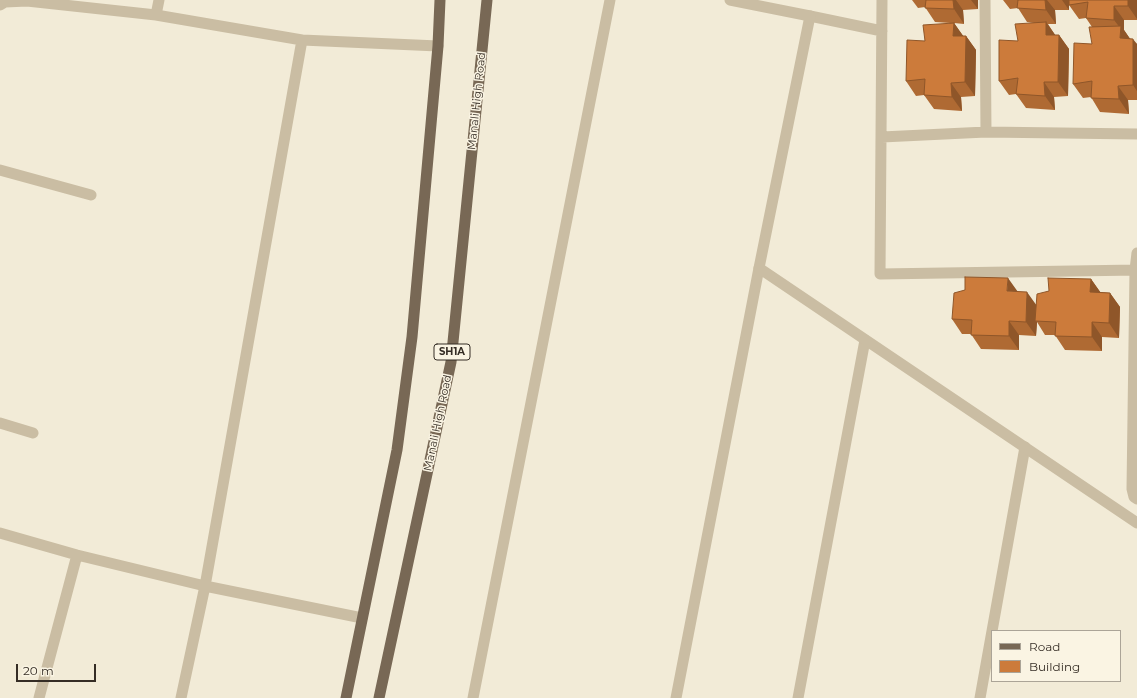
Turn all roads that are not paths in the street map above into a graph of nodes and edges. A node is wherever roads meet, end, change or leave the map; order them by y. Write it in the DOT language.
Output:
graph roads {
  1 [pos="159,0"];
  2 [pos="440,0"];
  3 [pos="487,0"];
  4 [pos="610,0"];
  5 [pos="730,0"];
  6 [pos="882,0"];
  7 [pos="985,0"];
  8 [pos="0,6"];
  9 [pos="156,15"];
  10 [pos="810,16"];
  11 [pos="882,31"];
  12 [pos="302,40"];
  13 [pos="438,46"];
  14 [pos="986,132"];
  15 [pos="1137,134"];
  16 [pos="882,137"];
  17 [pos="0,170"];
  18 [pos="92,195"];
  19 [pos="1137,253"];
  20 [pos="759,268"];
  21 [pos="1136,270"];
  22 [pos="865,340"];
  23 [pos="0,423"];
  24 [pos="33,433"];
  25 [pos="1025,448"];
  26 [pos="1137,500"];
  27 [pos="1137,523"];
  28 [pos="0,533"];
  29 [pos="77,555"];
  30 [pos="205,586"];
  31 [pos="362,618"];
  32 [pos="992,630"];
  33 [pos="991,637"];
  34 [pos="39,698"];
  35 [pos="181,698"];
  36 [pos="346,698"];
  37 [pos="380,698"];
  38 [pos="474,698"];
  39 [pos="676,698"];
  40 [pos="798,698"];
  41 [pos="980,698"];
  1 -- 9 [label="street"];
  2 -- 13 [label="main road"];
  3 -- 37 [label="main road, Manali High Road / SH1A"];
  4 -- 38 [label="street"];
  5 -- 10 [label="street"];
  6 -- 11 [label="street"];
  7 -- 14 [label="street"];
  8 -- 9 [label="street"];
  9 -- 12 [label="street"];
  10 -- 11 [label="street"];
  10 -- 20 [label="street"];
  11 -- 16 [label="street"];
  12 -- 13 [label="street"];
  12 -- 30 [label="street"];
  13 -- 31 [label="main road"];
  14 -- 15 [label="street"];
  14 -- 16 [label="street"];
  16 -- 21 [label="street"];
  17 -- 18 [label="street"];
  19 -- 21 [label="street"];
  20 -- 22 [label="street"];
  20 -- 39 [label="street"];
  21 -- 26 [label="street"];
  22 -- 25 [label="street"];
  22 -- 40 [label="street"];
  23 -- 24 [label="street"];
  25 -- 27 [label="street"];
  25 -- 32 [label="street"];
  28 -- 29 [label="street"];
  29 -- 30 [label="street"];
  29 -- 34 [label="street"];
  30 -- 31 [label="street"];
  30 -- 35 [label="street"];
  31 -- 36 [label="main road"];
  33 -- 41 [label="street"];
}
